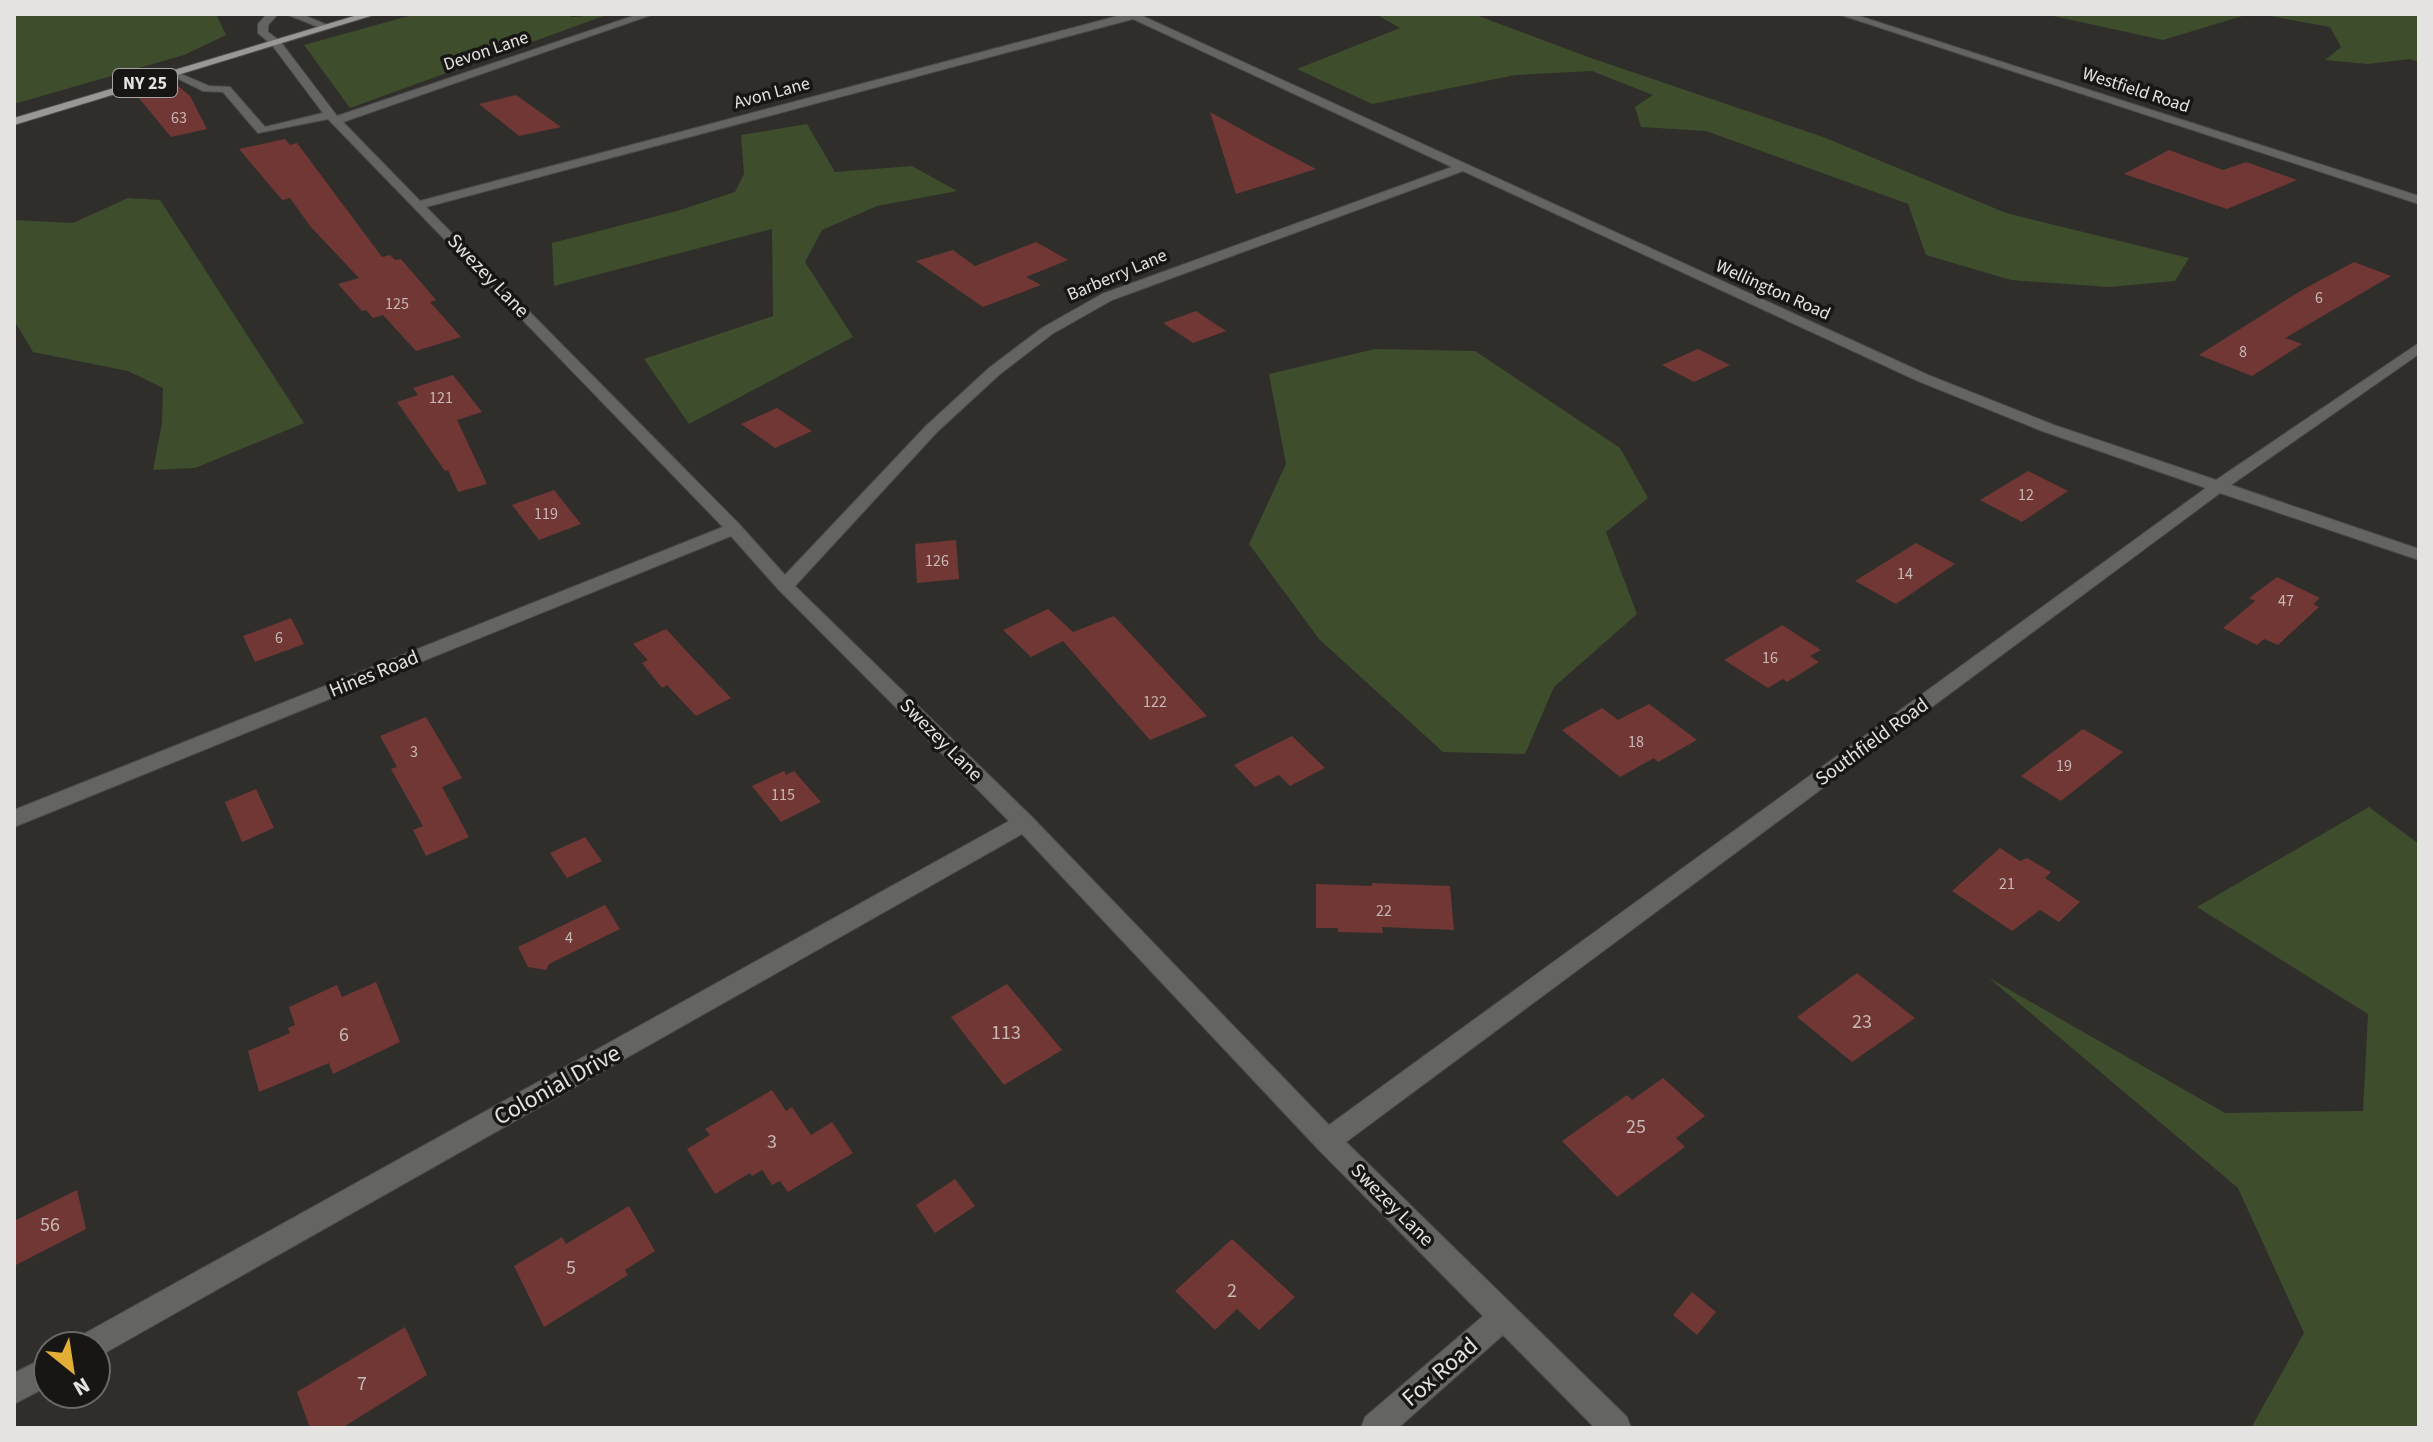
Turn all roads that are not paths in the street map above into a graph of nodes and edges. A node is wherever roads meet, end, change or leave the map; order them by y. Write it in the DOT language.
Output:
graph roads {
  1 [pos="273,14"];
  2 [pos="291,14"];
  3 [pos="370,14"];
  4 [pos="649,14"];
  5 [pos="1843,14"];
  6 [pos="1888,14"];
  7 [pos="1132,15"];
  8 [pos="1866,22"];
  9 [pos="327,27"];
  10 [pos="276,43"];
  11 [pos="174,74"];
  12 [pos="333,118"];
  13 [pos="14,122"];
  14 [pos="1460,168"];
  15 [pos="2419,200"];
  16 [pos="419,205"];
  17 [pos="2419,347"];
  18 [pos="2220,485"];
  19 [pos="734,529"];
  20 [pos="2419,555"];
  21 [pos="785,586"];
  22 [pos="14,819"];
  23 [pos="1024,823"];
  24 [pos="1327,1141"];
  25 [pos="1504,1316"];
  26 [pos="112,1334"];
  27 [pos="32,1379"];
  28 [pos="14,1389"];
  29 [pos="1376,1428"];
  30 [pos="1616,1428"];
  1 -- 10 [label="street"];
  2 -- 9 [label="street"];
  3 -- 9 [label="main road, NY 25"];
  4 -- 12 [label="street, Devon Lane"];
  5 -- 8 [label="street, Westfield Road"];
  6 -- 8 [label="street"];
  7 -- 14 [label="street, Wellington Road"];
  7 -- 16 [label="street, Avon Lane"];
  8 -- 15 [label="street, Westfield Road"];
  9 -- 10 [label="main road, NY 25"];
  10 -- 11 [label="main road, NY 25"];
  10 -- 12 [label="street, Swezey Lane"];
  11 -- 12 [label="street, Devon Lane"];
  11 -- 13 [label="main road, NY 25"];
  12 -- 16 [label="street, Swezey Lane"];
  14 -- 18 [label="street, Wellington Road"];
  14 -- 21 [label="street, Barberry Lane"];
  16 -- 19 [label="street, Swezey Lane"];
  17 -- 18 [label="street, Southfield Road"];
  18 -- 20 [label="street, Wellington Road"];
  18 -- 24 [label="street, Southfield Road"];
  19 -- 21 [label="street, Swezey Lane"];
  19 -- 22 [label="street, Hines Road"];
  21 -- 23 [label="street, Swezey Lane"];
  23 -- 24 [label="street, Swezey Lane"];
  23 -- 26 [label="street, Colonial Drive"];
  24 -- 25 [label="street, Swezey Lane"];
  25 -- 29 [label="street, Fox Road"];
  25 -- 30 [label="street, Swezey Lane"];
  27 -- 28 [label="street"];
}
